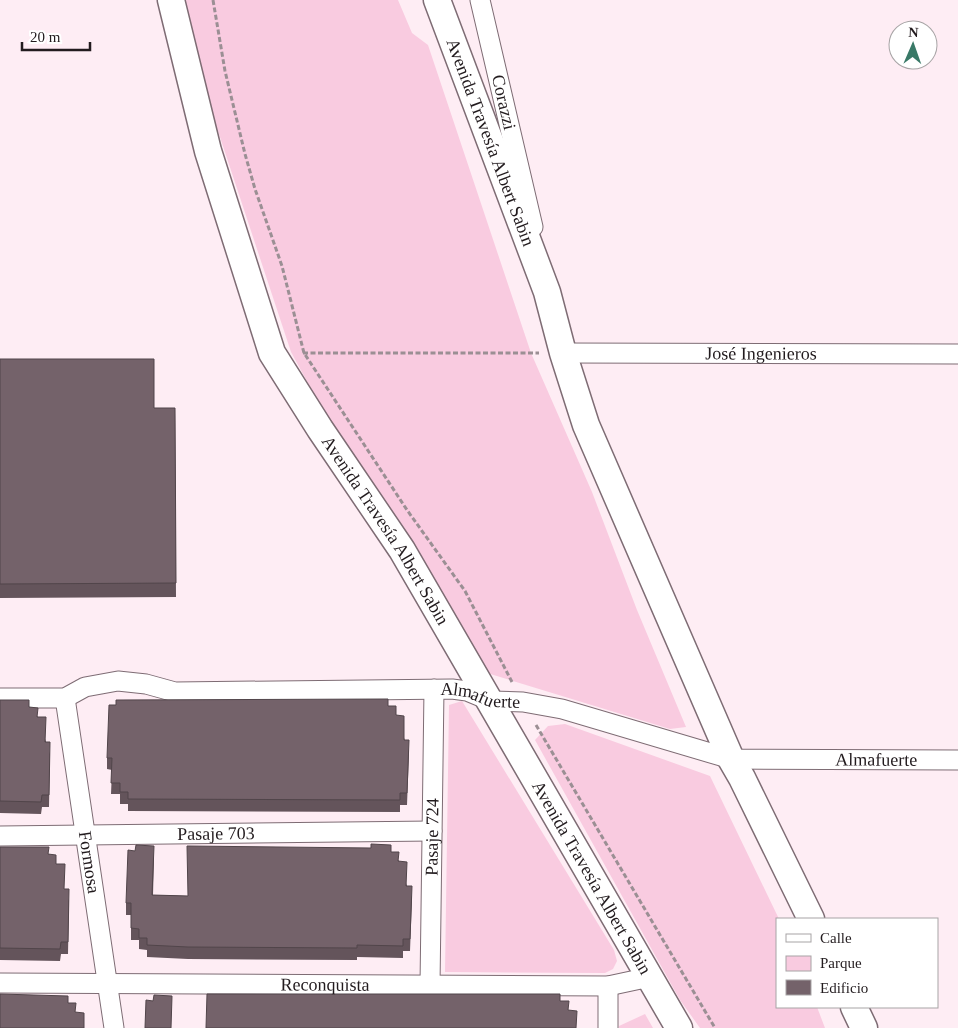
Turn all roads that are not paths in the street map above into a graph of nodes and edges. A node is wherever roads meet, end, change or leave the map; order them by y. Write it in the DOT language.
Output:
graph roads {
  1 [pos="171,0"];
  2 [pos="437,0"];
  3 [pos="480,0"];
  4 [pos="547,292"];
  5 [pos="563,353"];
  6 [pos="958,354"];
  7 [pos="434,689"];
  8 [pos="0,698"];
  9 [pos="64,698"];
  10 [pos="491,701"];
  11 [pos="730,759"];
  12 [pos="958,760"];
  13 [pos="432,831"];
  14 [pos="84,835"];
  15 [pos="0,836"];
  16 [pos="811,918"];
  17 [pos="650,977"];
  18 [pos="0,983"];
  19 [pos="107,983"];
  20 [pos="430,985"];
  21 [pos="608,986"];
  22 [pos="854,1008"];
  23 [pos="114,1028"];
  24 [pos="608,1028"];
  25 [pos="679,1028"];
  26 [pos="864,1028"];
  1 -- 10 [label="main road, Avenida Travesía Albert Sabin"];
  2 -- 4 [label="main road, Avenida Travesía Albert Sabin"];
  3 -- 4 [label="street, Corazzi"];
  4 -- 5 [label="main road, Avenida Travesía Albert Sabin"];
  5 -- 6 [label="street, José Ingenieros"];
  5 -- 11 [label="main road, Avenida Travesía Albert Sabin"];
  7 -- 9 [label="street, Almafuerte"];
  7 -- 10 [label="street, Almafuerte"];
  7 -- 13 [label="street, Pasaje 724"];
  8 -- 9 [label="street, Almafuerte"];
  9 -- 14 [label="street, Formosa"];
  10 -- 11 [label="street, Almafuerte"];
  10 -- 17 [label="main road, Avenida Travesía Albert Sabin"];
  11 -- 12 [label="street, Almafuerte"];
  11 -- 16 [label="main road, Avenida Travesía Albert Sabin"];
  13 -- 14 [label="street, Pasaje 703"];
  13 -- 20 [label="street, Pasaje 724"];
  14 -- 15 [label="street, Pasaje 703"];
  14 -- 19 [label="street, Formosa"];
  17 -- 21 [label="street, Reconquista"];
  17 -- 25 [label="main road, Avenida Travesía Albert Sabin"];
  18 -- 19 [label="street, Reconquista"];
  19 -- 20 [label="street, Reconquista"];
  19 -- 23 [label="street, Formosa"];
  20 -- 21 [label="street, Reconquista"];
  21 -- 24 [label="street"];
  22 -- 26 [label="main road"];
}
